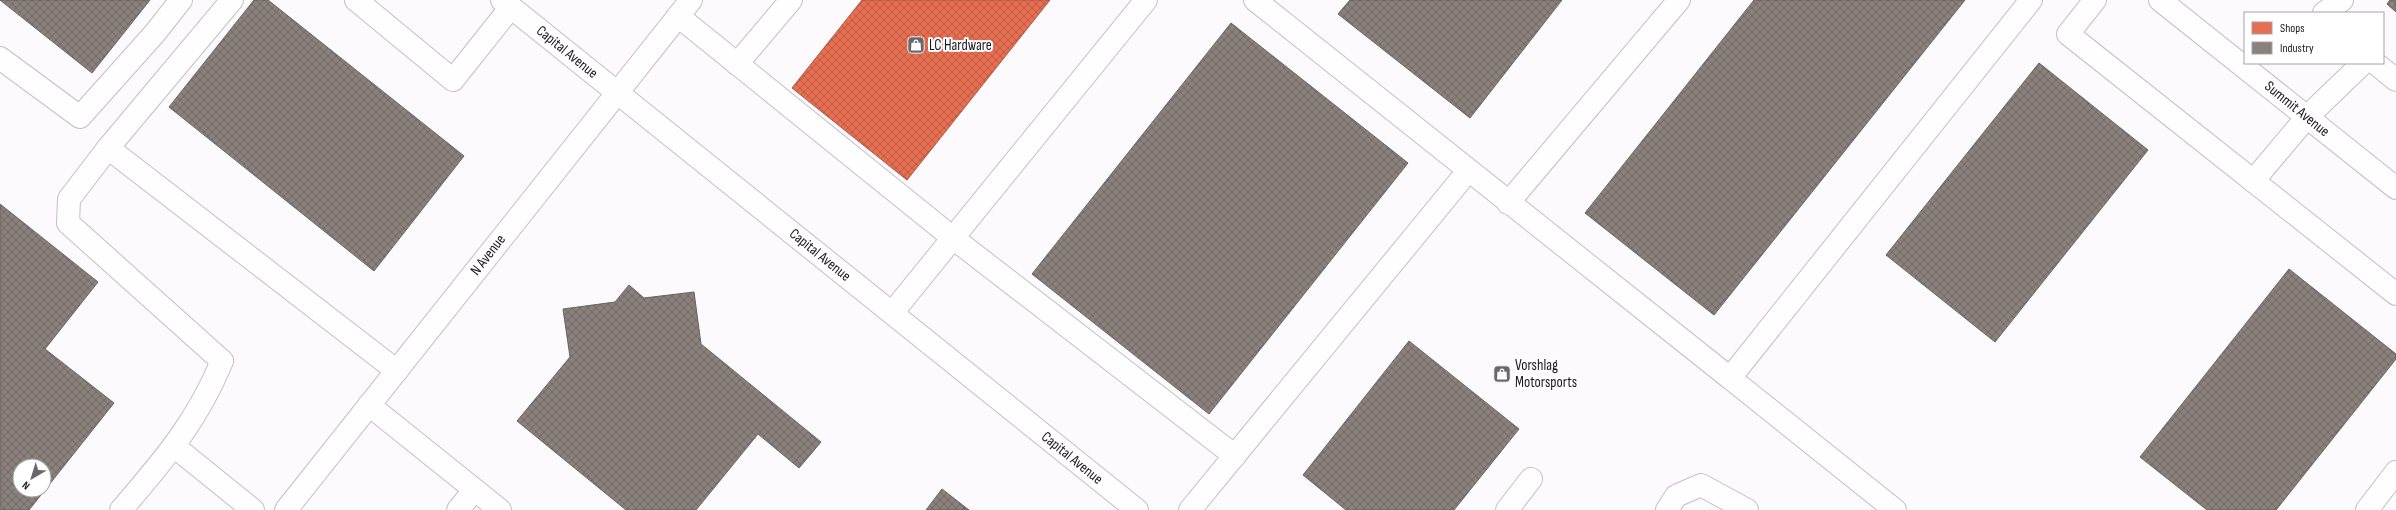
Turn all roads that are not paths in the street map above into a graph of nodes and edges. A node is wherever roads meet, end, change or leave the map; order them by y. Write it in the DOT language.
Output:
graph roads {
  1 [pos="181,0"];
  2 [pos="232,0"];
  3 [pos="356,0"];
  4 [pos="791,0"];
  5 [pos="1146,0"];
  6 [pos="1255,0"];
  7 [pos="1679,0"];
  8 [pos="2095,0"];
  9 [pos="2160,0"];
  10 [pos="2023,3"];
  11 [pos="506,4"];
  12 [pos="685,8"];
  13 [pos="2244,57"];
  14 [pos="0,58"];
  15 [pos="737,64"];
  16 [pos="2362,64"];
  17 [pos="2376,64"];
  18 [pos="2261,69"];
  19 [pos="2396,80"];
  20 [pos="617,92"];
  21 [pos="2307,117"];
  22 [pos="108,148"];
  23 [pos="1468,171"];
  24 [pos="2253,181"];
  25 [pos="2396,188"];
  26 [pos="1508,203"];
  27 [pos="953,238"];
  28 [pos="2396,294"];
  29 [pos="892,313"];
  30 [pos="397,370"];
  31 [pos="1730,378"];
  32 [pos="369,405"];
  33 [pos="175,447"];
  34 [pos="1234,456"];
  35 [pos="2396,472"];
  36 [pos="1531,479"];
  37 [pos="474,490"];
  38 [pos="121,510"];
  39 [pos="253,510"];
  40 [pos="286,510"];
  41 [pos="458,510"];
  42 [pos="500,510"];
  43 [pos="1137,510"];
  44 [pos="1190,510"];
  45 [pos="1507,510"];
  46 [pos="1667,510"];
  47 [pos="1747,510"];
  48 [pos="1896,510"];
  49 [pos="2367,510"];
  1 -- 14 [label="street"];
  2 -- 22 [label="street"];
  3 -- 11 [label="street"];
  4 -- 15 [label="street"];
  5 -- 27 [label="street"];
  6 -- 23 [label="street"];
  7 -- 26 [label="street"];
  8 -- 24 [label="street"];
  9 -- 13 [label="street, Summit Avenue"];
  10 -- 31 [label="street"];
  11 -- 20 [label="street, Capital Avenue"];
  12 -- 15 [label="street"];
  12 -- 20 [label="street, N Avenue"];
  15 -- 27 [label="street"];
  16 -- 21 [label="street"];
  17 -- 19 [label="street"];
  18 -- 21 [label="street, Summit Avenue"];
  20 -- 29 [label="street, Capital Avenue"];
  20 -- 30 [label="street, N Avenue"];
  21 -- 24 [label="street"];
  21 -- 25 [label="street, Summit Avenue"];
  22 -- 30 [label="street"];
  22 -- 33 [label="street"];
  23 -- 26 [label="street"];
  23 -- 34 [label="street"];
  24 -- 28 [label="street"];
  26 -- 31 [label="street"];
  27 -- 29 [label="street"];
  27 -- 34 [label="street"];
  29 -- 43 [label="street, Capital Avenue"];
  30 -- 32 [label="street, N Avenue"];
  31 -- 48 [label="street"];
  32 -- 37 [label="street"];
  32 -- 40 [label="street, N Avenue"];
  33 -- 38 [label="street"];
  33 -- 39 [label="street"];
  34 -- 44 [label="street"];
  35 -- 49 [label="street"];
  36 -- 45 [label="street"];
  37 -- 41 [label="street"];
  37 -- 42 [label="street"];
  46 -- 47 [label="street"];
}
